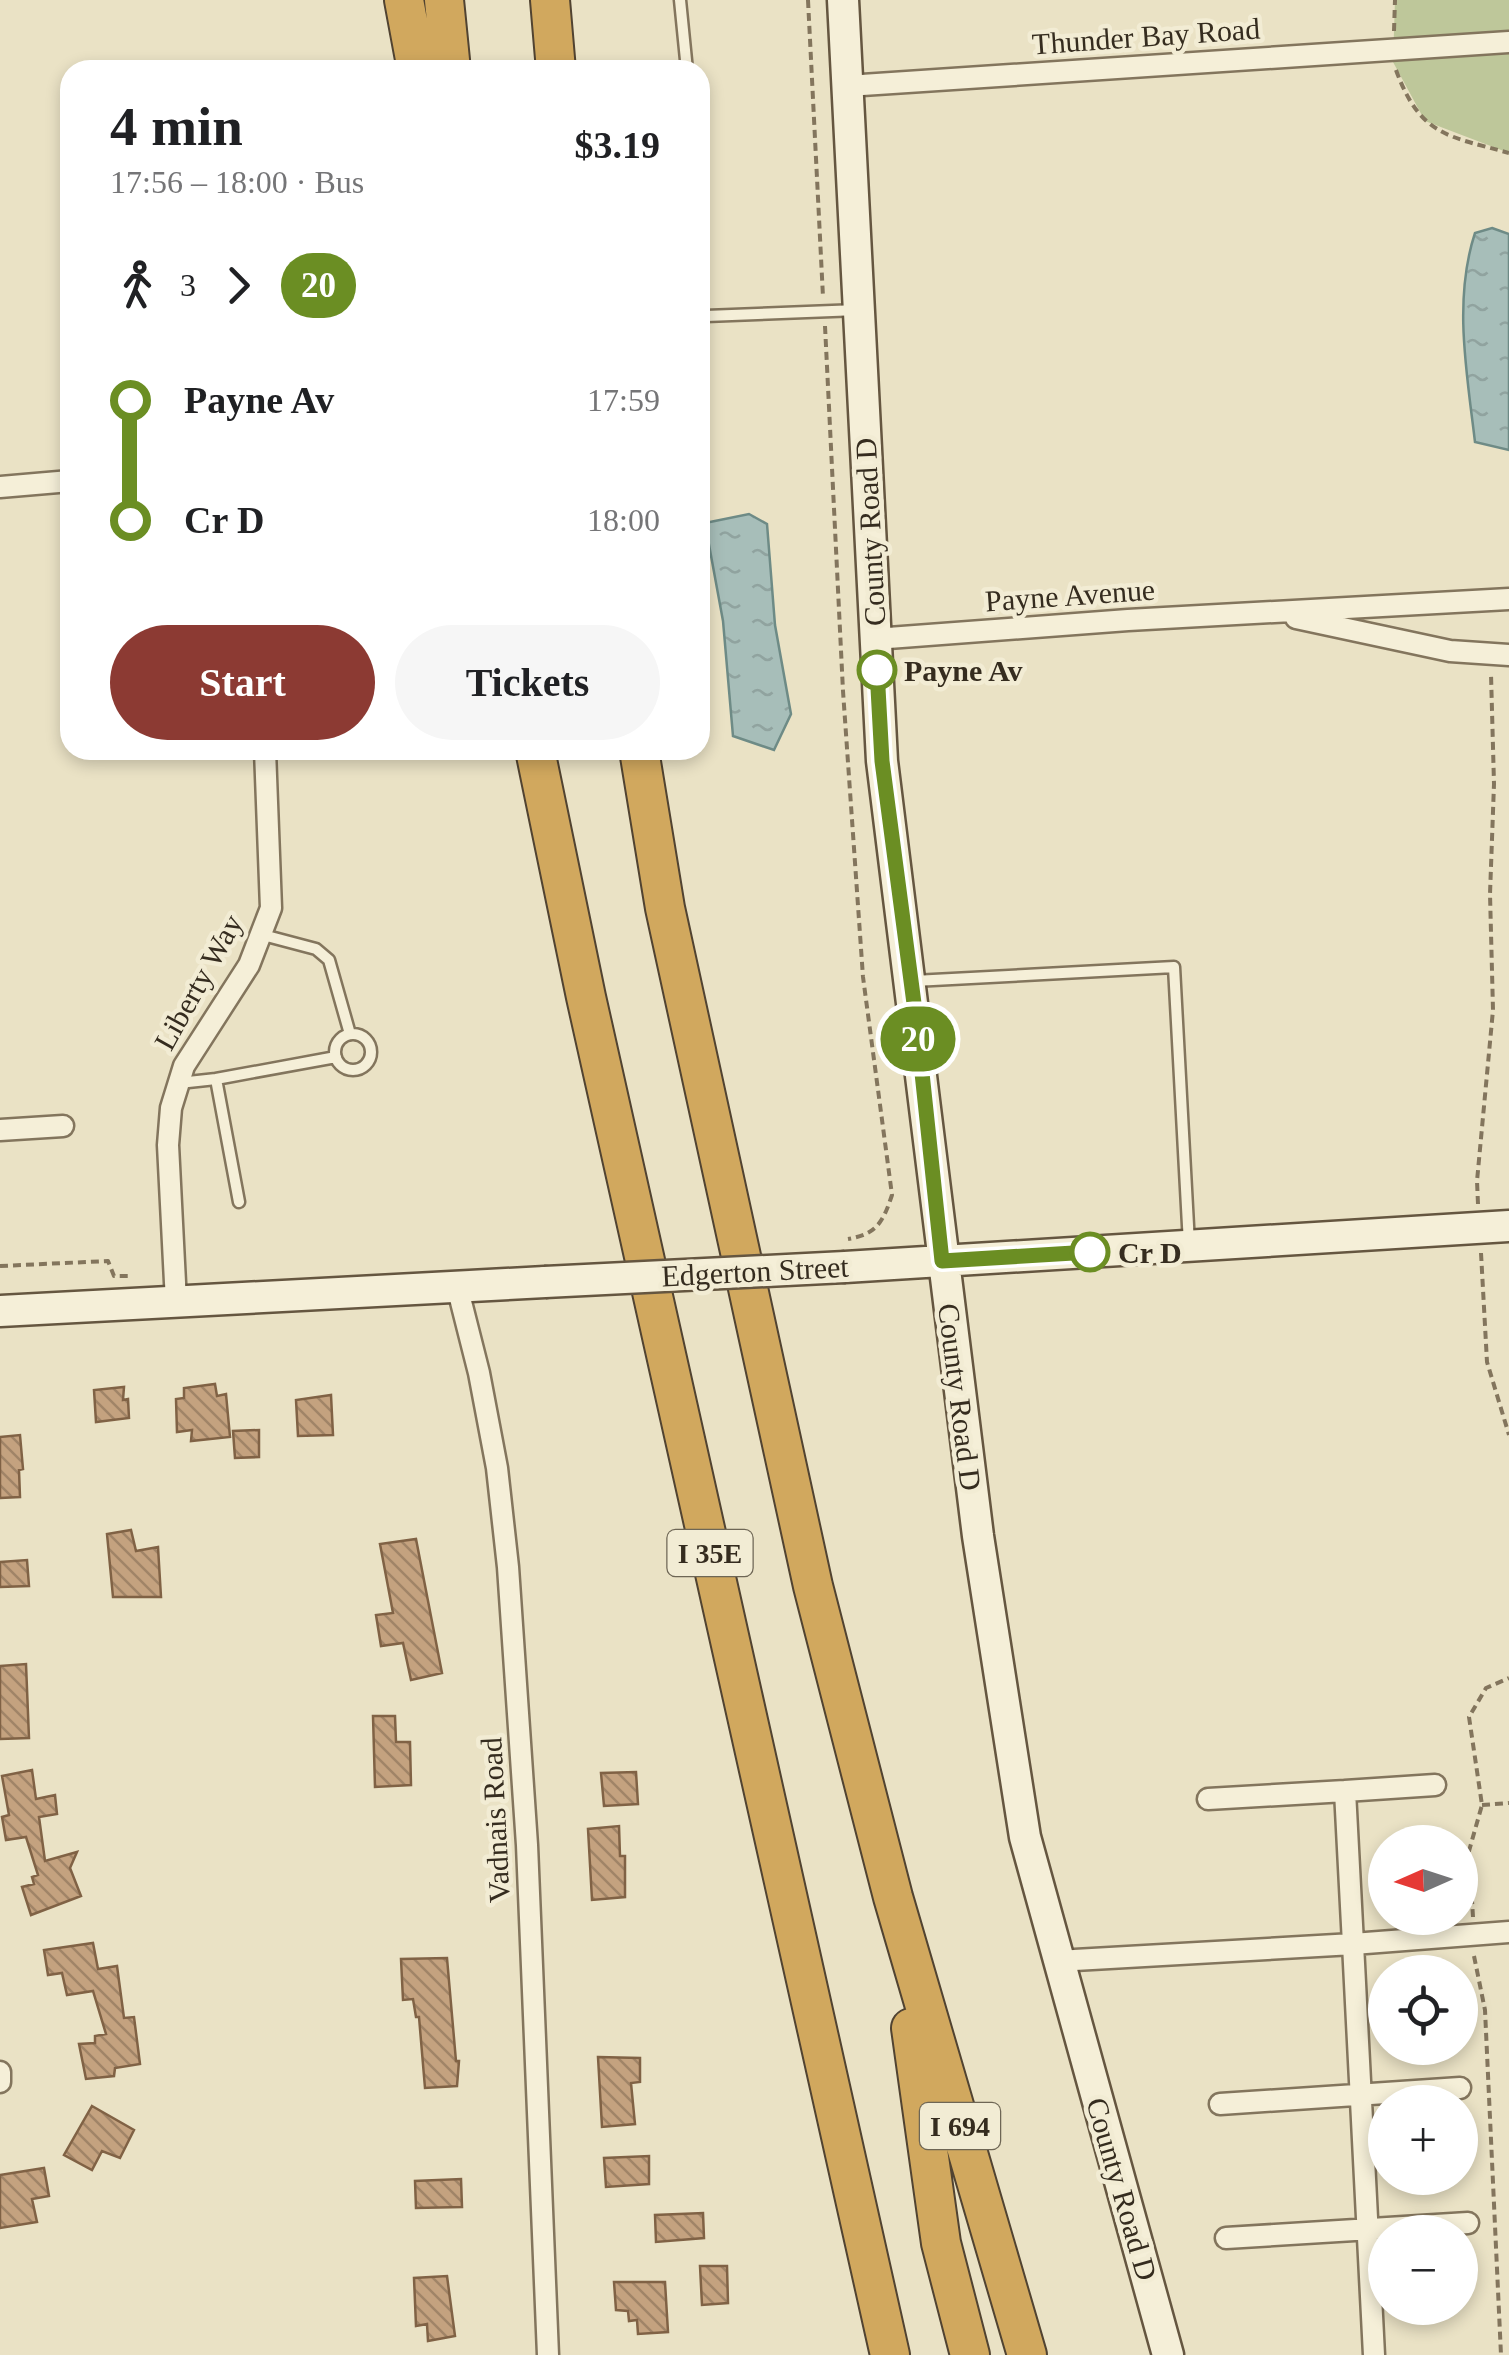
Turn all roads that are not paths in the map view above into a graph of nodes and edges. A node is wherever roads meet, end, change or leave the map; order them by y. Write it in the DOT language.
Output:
graph roads {
  1 [pos="404,0"];
  2 [pos="444,0"];
  3 [pos="550,0"];
  4 [pos="680,0"];
  5 [pos="843,0"];
  6 [pos="1509,42"];
  7 [pos="415,60"];
  8 [pos="450,60"];
  9 [pos="555,60"];
  10 [pos="686,60"];
  11 [pos="847,86"];
  12 [pos="859,310"];
  13 [pos="710,316"];
  14 [pos="60,483"];
  15 [pos="0,488"];
  16 [pos="1509,599"];
  17 [pos="1270,612"];
  18 [pos="875,639"];
  19 [pos="1509,655"];
  20 [pos="265,760"];
  21 [pos="537,760"];
  22 [pos="642,760"];
  23 [pos="263,935"];
  24 [pos="911,981"];
  25 [pos="350,1034"];
  26 [pos="336,1057"];
  27 [pos="216,1079"];
  28 [pos="178,1083"];
  29 [pos="63,1126"];
  30 [pos="0,1130"];
  31 [pos="239,1202"];
  32 [pos="1509,1226"];
  33 [pos="1189,1246"];
  34 [pos="942,1261"];
  35 [pos="457,1286"];
  36 [pos="176,1302"];
  37 [pos="0,1312"];
  38 [pos="1435,1785"];
  39 [pos="1344,1791"];
  40 [pos="1208,1799"];
  41 [pos="893,1897"];
  42 [pos="1509,1932"];
  43 [pos="1353,1944"];
  44 [pos="1058,1961"];
  45 [pos="0,2072"];
  46 [pos="0,2082"];
  47 [pos="1368,2095"];
  48 [pos="1361,2096"];
  49 [pos="1220,2104"];
  50 [pos="1368,2228"];
  51 [pos="1226,2238"];
  52 [pos="1373,2325"];
  53 [pos="548,2355"];
  54 [pos="890,2355"];
  55 [pos="970,2355"];
  56 [pos="1026,2355"];
  57 [pos="1168,2355"];
  58 [pos="1374,2355"];
  1 -- 7 [label="highway"];
  2 -- 8 [label="highway"];
  3 -- 9 [label="highway"];
  4 -- 10 [label="lane"];
  5 -- 11 [label="street, County Road D"];
  6 -- 11 [label="street, Thunder Bay Road"];
  11 -- 12 [label="street, County Road D"];
  12 -- 13 [label="lane"];
  12 -- 18 [label="street, County Road D"];
  14 -- 15 [label="street"];
  16 -- 17 [label="street, Payne Avenue"];
  17 -- 18 [label="street, Payne Avenue"];
  17 -- 19 [label="street, Payne Avenue"];
  18 -- 24 [label="street, County Road D"];
  20 -- 23 [label="street, Liberty Way"];
  21 -- 54 [label="highway, I 35E"];
  22 -- 41 [label="highway"];
  23 -- 25 [label="lane"];
  23 -- 28 [label="street, Liberty Way"];
  24 -- 33 [label="lane"];
  24 -- 34 [label="street, County Road D"];
  25 -- 26 [label="lane"];
  25 -- 26 [label="lane"];
  26 -- 27 [label="lane"];
  27 -- 28 [label="lane"];
  27 -- 31 [label="lane"];
  28 -- 36 [label="street, Liberty Way"];
  29 -- 30 [label="street"];
  32 -- 33 [label="street, Edgerton Street"];
  33 -- 34 [label="street, Edgerton Street"];
  34 -- 35 [label="street, Edgerton Street, bridge"];
  34 -- 44 [label="street, County Road D"];
  35 -- 36 [label="street, Edgerton Street"];
  35 -- 53 [label="street, Vadnais Road"];
  36 -- 37 [label="street, Edgerton Street"];
  38 -- 39 [label="street"];
  39 -- 40 [label="street"];
  39 -- 43 [label="street"];
  41 -- 55 [label="highway"];
  41 -- 56 [label="highway, I 694"];
  42 -- 43 [label="street"];
  43 -- 44 [label="street"];
  43 -- 48 [label="street"];
  44 -- 57 [label="street, County Road D"];
  45 -- 46 [label="street"];
  47 -- 48 [label="street"];
  48 -- 49 [label="street"];
  48 -- 50 [label="street"];
  50 -- 51 [label="street"];
  52 -- 58 [label="street"];
}
